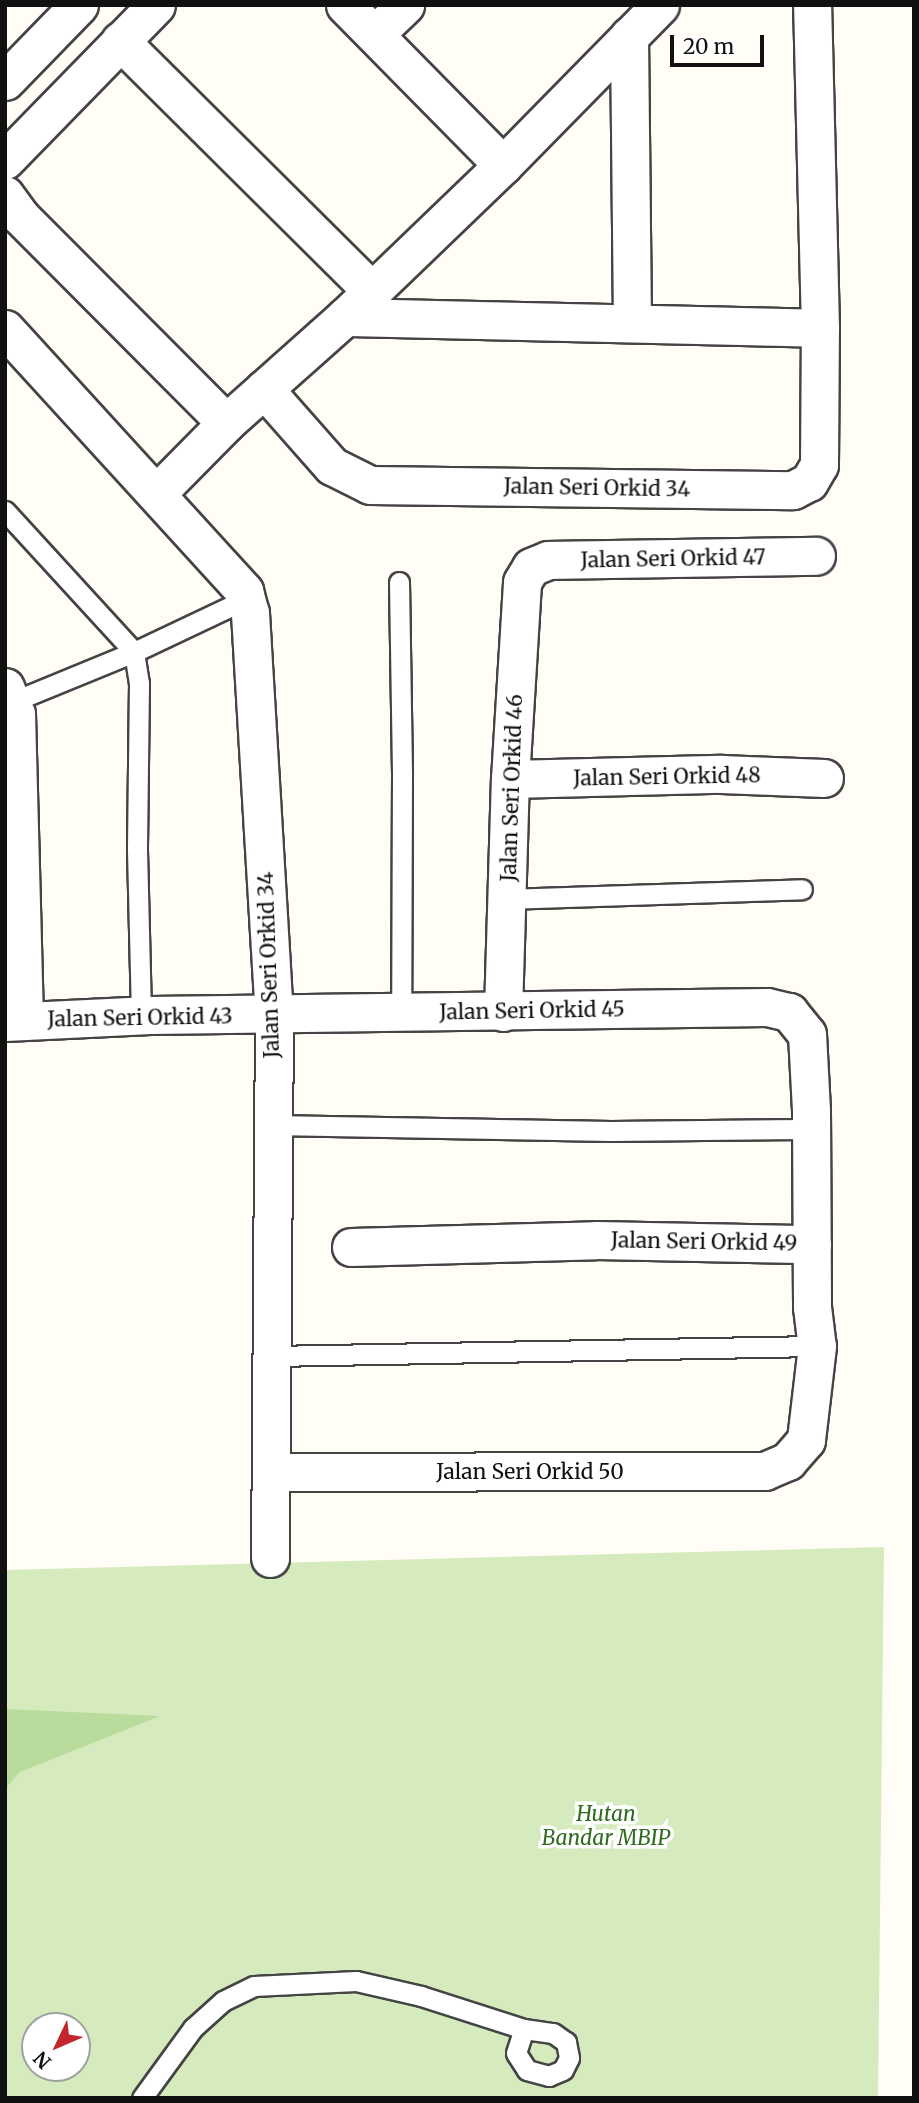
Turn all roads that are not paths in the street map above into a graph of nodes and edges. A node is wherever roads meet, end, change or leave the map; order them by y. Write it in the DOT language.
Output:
graph roads {
  1 [pos="156,5"];
  2 [pos="345,5"];
  3 [pos="405,5"];
  4 [pos="660,5"];
  5 [pos="812,5"];
  6 [pos="64,10"];
  7 [pos="375,34"];
  8 [pos="629,36"];
  9 [pos="120,41"];
  10 [pos="5,81"];
  11 [pos="5,160"];
  12 [pos="503,165"];
  13 [pos="5,195"];
  14 [pos="371,290"];
  15 [pos="345,317"];
  16 [pos="632,321"];
  17 [pos="820,328"];
  18 [pos="5,329"];
  19 [pos="264,389"];
  20 [pos="226,423"];
  21 [pos="157,493"];
  22 [pos="5,511"];
  23 [pos="816,556"];
  24 [pos="531,567"];
  25 [pos="399,582"];
  26 [pos="246,599"];
  27 [pos="134,652"];
  28 [pos="8,694"];
  29 [pos="824,778"];
  30 [pos="510,779"];
  31 [pos="803,889"];
  32 [pos="508,900"];
  33 [pos="503,1012"];
  34 [pos="401,1013"];
  35 [pos="141,1016"];
  36 [pos="274,1016"];
  37 [pos="15,1022"];
  38 [pos="272,1125"];
  39 [pos="811,1129"];
  40 [pos="812,1244"];
  41 [pos="351,1247"];
  42 [pos="817,1346"];
  43 [pos="271,1356"];
  44 [pos="271,1472"];
  45 [pos="270,1558"];
  46 [pos="524,2029"];
  47 [pos="142,2098"];
  1 -- 9 [label="street"];
  2 -- 7 [label="street"];
  3 -- 7 [label="street"];
  4 -- 8 [label="street"];
  5 -- 17 [label="street, Jalan Seri Orkid 34"];
  6 -- 10 [label="street"];
  7 -- 12 [label="street"];
  8 -- 12 [label="street"];
  8 -- 16 [label="street"];
  9 -- 11 [label="street"];
  9 -- 14 [label="street"];
  12 -- 14 [label="street"];
  13 -- 20 [label="street"];
  14 -- 15 [label="street"];
  15 -- 16 [label="street"];
  15 -- 19 [label="street"];
  16 -- 17 [label="street"];
  17 -- 19 [label="street, Jalan Seri Orkid 34"];
  18 -- 21 [label="street, Jalan Seri Orkid 34"];
  19 -- 20 [label="street"];
  20 -- 21 [label="street"];
  21 -- 26 [label="street, Jalan Seri Orkid 34"];
  22 -- 27 [label="lane"];
  23 -- 24 [label="street, Jalan Seri Orkid 47"];
  24 -- 30 [label="street, Jalan Seri Orkid 46"];
  25 -- 34 [label="lane"];
  26 -- 27 [label="lane"];
  26 -- 36 [label="street, Jalan Seri Orkid 34"];
  27 -- 28 [label="lane"];
  27 -- 35 [label="lane"];
  28 -- 37 [label="street"];
  29 -- 30 [label="street, Jalan Seri Orkid 48"];
  30 -- 32 [label="street, Jalan Seri Orkid 46"];
  31 -- 32 [label="lane"];
  32 -- 33 [label="street, Jalan Seri Orkid 46"];
  33 -- 34 [label="street, Jalan Seri Orkid 45"];
  33 -- 39 [label="street, Jalan Seri Orkid 45"];
  34 -- 36 [label="street, Jalan Seri Orkid 45"];
  35 -- 36 [label="street, Jalan Seri Orkid 43"];
  35 -- 37 [label="street, Jalan Seri Orkid 43"];
  36 -- 38 [label="street, Jalan Seri Orkid 34"];
  38 -- 39 [label="lane"];
  38 -- 43 [label="street, Jalan Seri Orkid 34"];
  39 -- 40 [label="street"];
  40 -- 41 [label="street, Jalan Seri Orkid 49"];
  40 -- 42 [label="street"];
  42 -- 43 [label="lane"];
  42 -- 44 [label="street, Jalan Seri Orkid 50"];
  43 -- 44 [label="street, Jalan Seri Orkid 34"];
  44 -- 45 [label="street, Jalan Seri Orkid 34"];
  46 -- 47 [label="lane"];
}
